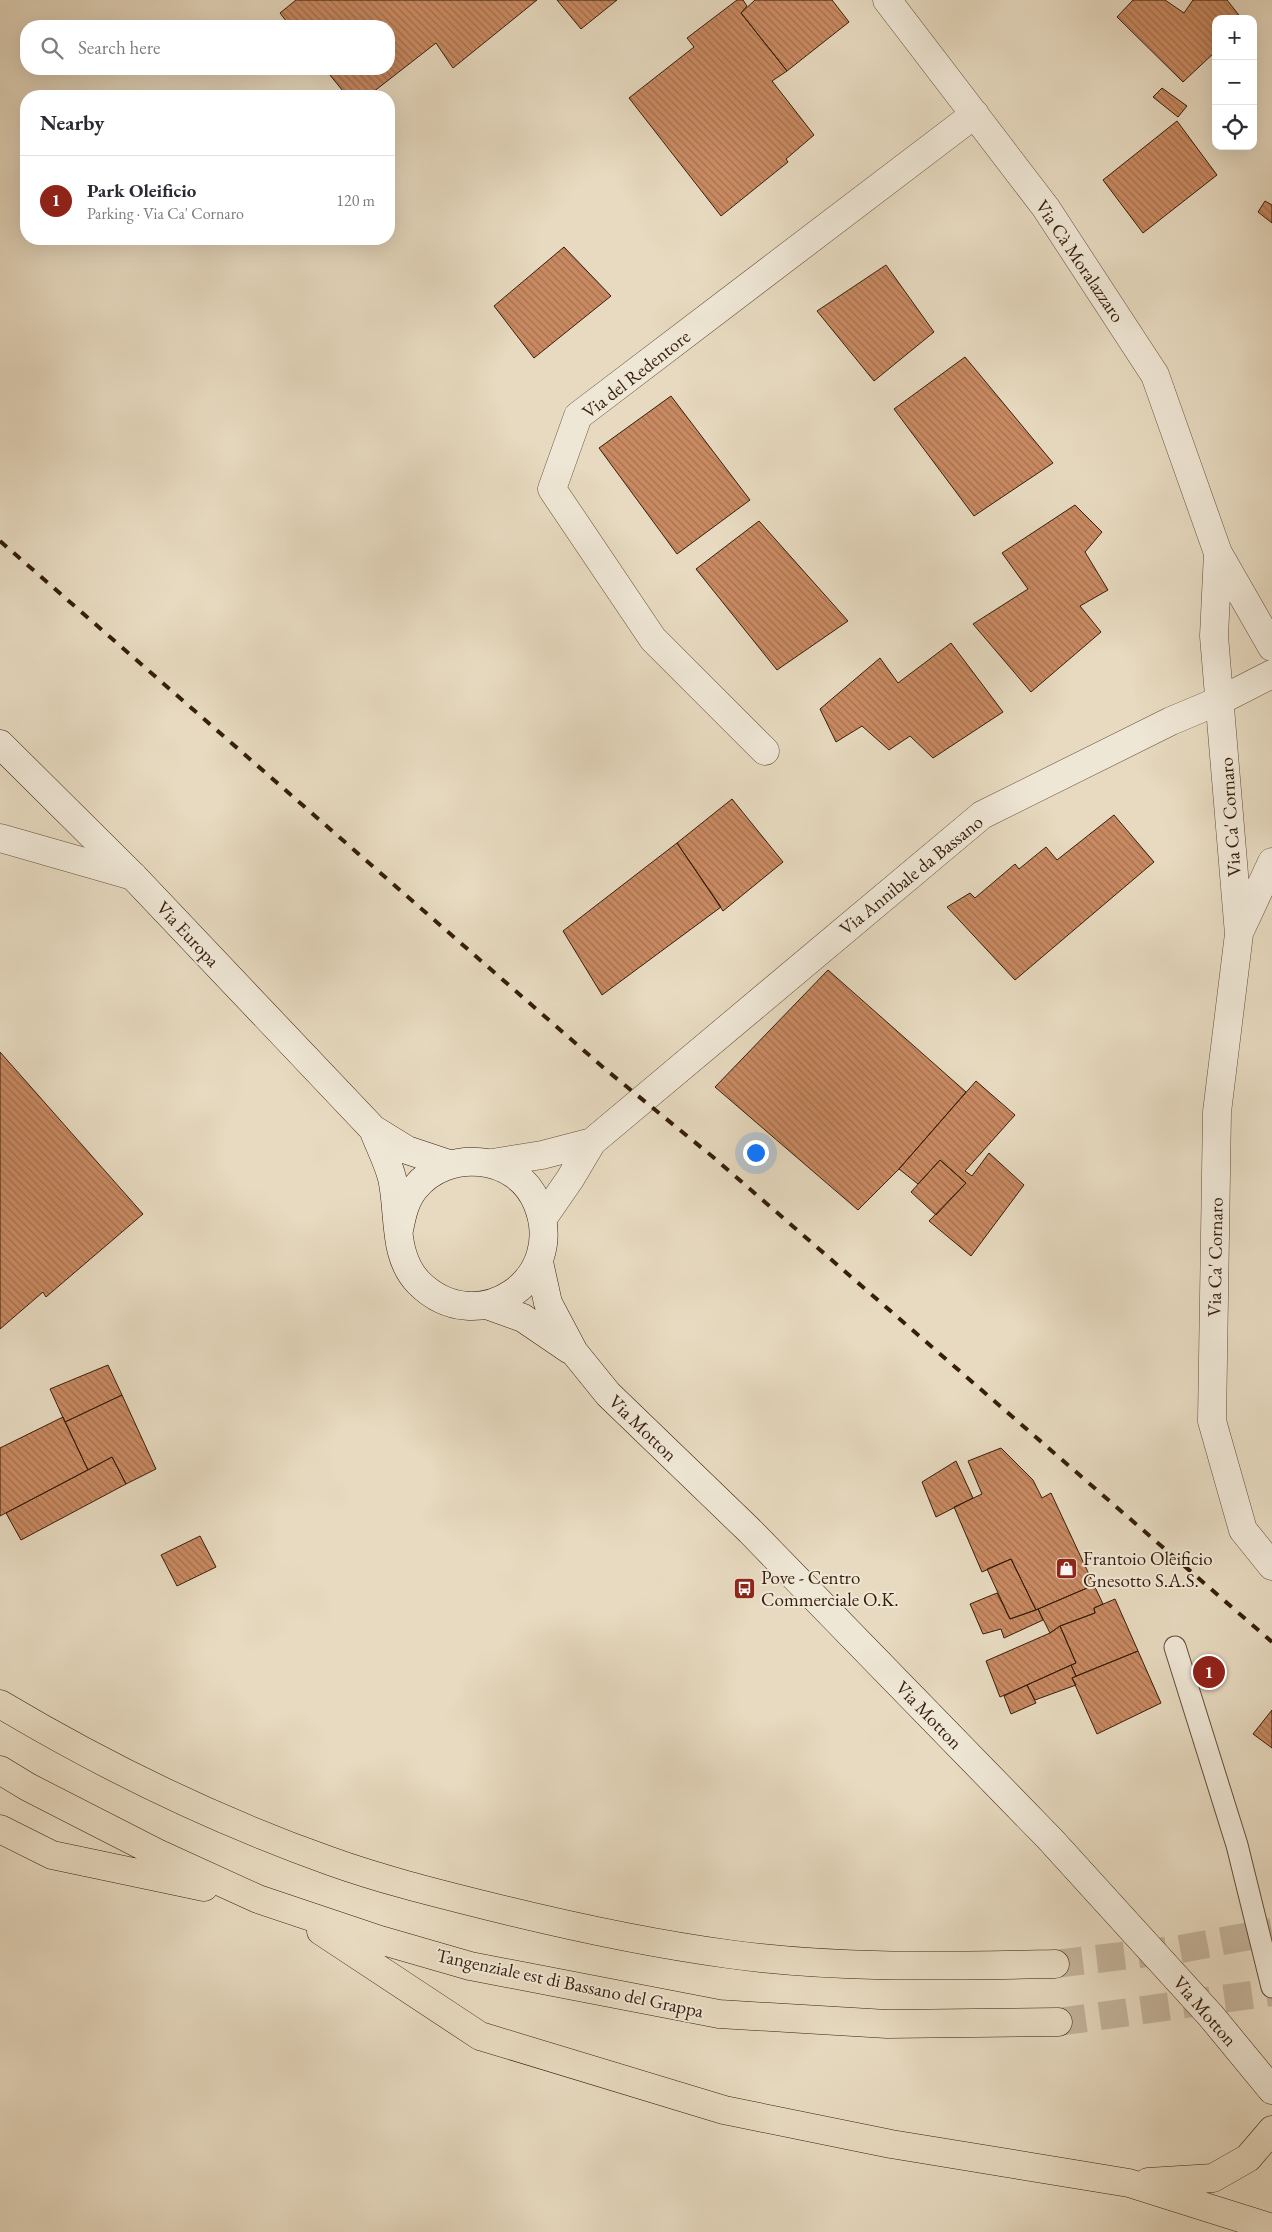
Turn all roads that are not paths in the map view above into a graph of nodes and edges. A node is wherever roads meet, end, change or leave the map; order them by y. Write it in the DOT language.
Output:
graph roads {
  1 [pos="887,0"];
  2 [pos="975,114"];
  3 [pos="1218,553"];
  4 [pos="1272,647"];
  5 [pos="1272,674"];
  6 [pos="1220,700"];
  7 [pos="766,751"];
  8 [pos="4,756"];
  9 [pos="0,838"];
  10 [pos="1272,862"];
  11 [pos="133,876"];
  12 [pos="1238,934"];
  13 [pos="372,1129"];
  14 [pos="592,1142"];
  15 [pos="492,1163"];
  16 [pos="450,1164"];
  17 [pos="543,1218"];
  18 [pos="399,1230"];
  19 [pos="539,1262"];
  20 [pos="487,1305"];
  21 [pos="574,1352"];
  22 [pos="1272,1566"];
  23 [pos="1175,1647"];
  24 [pos="0,1704"];
  25 [pos="0,1770"];
  26 [pos="0,1829"];
  27 [pos="258,1899"];
  28 [pos="288,1910"];
  29 [pos="1055,1964"];
  30 [pos="1272,1987"];
  31 [pos="1058,2022"];
  32 [pos="1272,2090"];
  33 [pos="1272,2130"];
  34 [pos="1129,2183"];
  35 [pos="1272,2228"];
  1 -- 2 [label="street, Via Cà Moralazzaro"];
  2 -- 3 [label="street, Via Cà Moralazzaro"];
  2 -- 7 [label="street, Via del Redentore"];
  3 -- 4 [label="street, Via Cà Moralazzaro"];
  3 -- 6 [label="street, Via Cà Moralazzaro"];
  5 -- 6 [label="street, Via Annibale da Bassano"];
  6 -- 12 [label="street, Via Ca' Cornaro"];
  6 -- 14 [label="street, Via Annibale da Bassano"];
  8 -- 11 [label="street, Via Europa"];
  9 -- 11 [label="street"];
  10 -- 12 [label="street, Via Ca' Cornaro"];
  11 -- 13 [label="street, Via Europa"];
  12 -- 22 [label="street, Via Ca' Cornaro"];
  13 -- 16 [label="street, Via Europa"];
  13 -- 18 [label="street, Via Europa"];
  14 -- 15 [label="street, Via Annibale da Bassano"];
  14 -- 17 [label="street, Via Annibale da Bassano"];
  15 -- 16 [label="street, Via Europa"];
  15 -- 17 [label="street, Via Europa"];
  16 -- 18 [label="street, Via Europa"];
  17 -- 19 [label="street, Via Europa"];
  18 -- 20 [label="street, Via Europa"];
  19 -- 20 [label="street, Via Europa"];
  19 -- 21 [label="street, Via Motton"];
  20 -- 21 [label="street, Via Motton"];
  21 -- 32 [label="street, Via Motton"];
  23 -- 30 [label="lane"];
  24 -- 29 [label="highway"];
  25 -- 27 [label="highway, Tangenziale est di Bassano del Grappa"];
  26 -- 27 [label="highway"];
  27 -- 28 [label="highway, Tangenziale est di Bassano del Grappa"];
  28 -- 31 [label="highway, Tangenziale est di Bassano del Grappa"];
  28 -- 34 [label="highway"];
  33 -- 34 [label="highway"];
  34 -- 35 [label="highway"];
}
